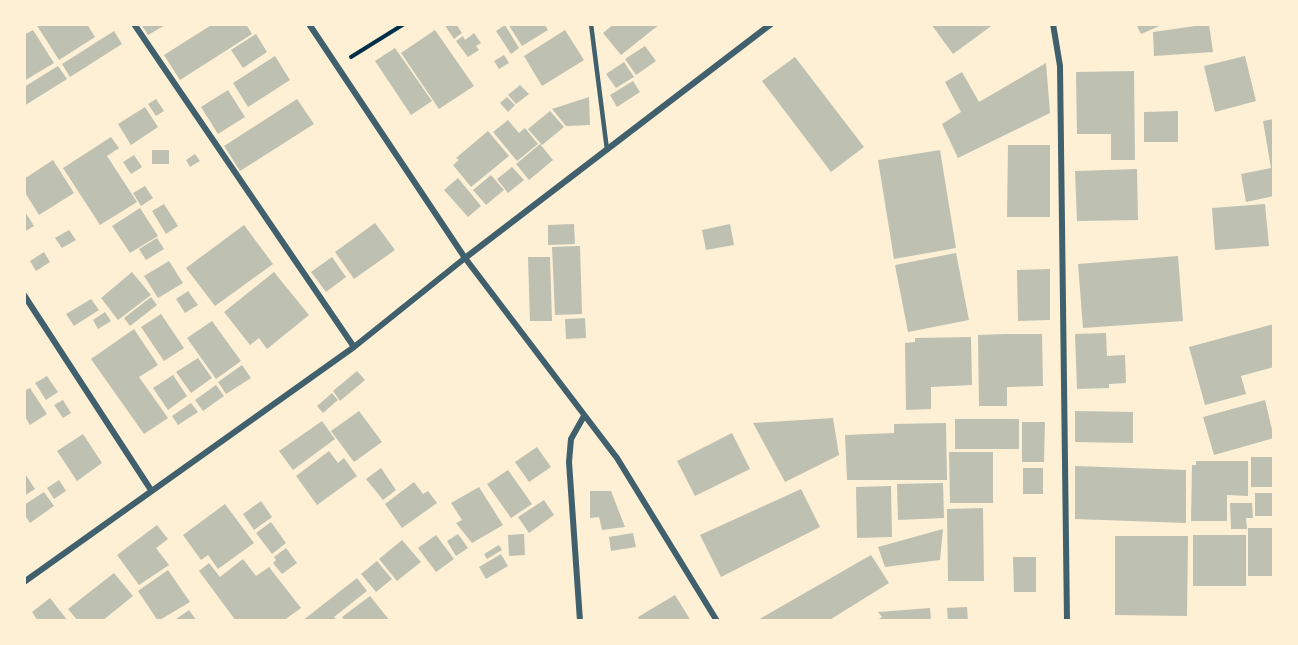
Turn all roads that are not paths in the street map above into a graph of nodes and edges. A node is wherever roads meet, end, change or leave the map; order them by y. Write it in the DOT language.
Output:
graph roads {
  1 [pos="134,24"];
  2 [pos="309,24"];
  3 [pos="591,24"];
  4 [pos="771,24"];
  5 [pos="1053,24"];
  6 [pos="607,150"];
  7 [pos="465,258"];
  8 [pos="24,295"];
  9 [pos="354,347"];
  10 [pos="584,416"];
  11 [pos="150,490"];
  12 [pos="24,582"];
  13 [pos="580,621"];
  14 [pos="717,621"];
  15 [pos="1067,621"];
  1 -- 9 [label="street"];
  2 -- 7 [label="street"];
  3 -- 6 [label="lane"];
  4 -- 6 [label="street"];
  5 -- 15 [label="street"];
  6 -- 7 [label="street"];
  7 -- 9 [label="street"];
  7 -- 10 [label="street"];
  8 -- 11 [label="street"];
  9 -- 11 [label="street"];
  10 -- 13 [label="street"];
  10 -- 14 [label="street"];
  11 -- 12 [label="street"];
}
